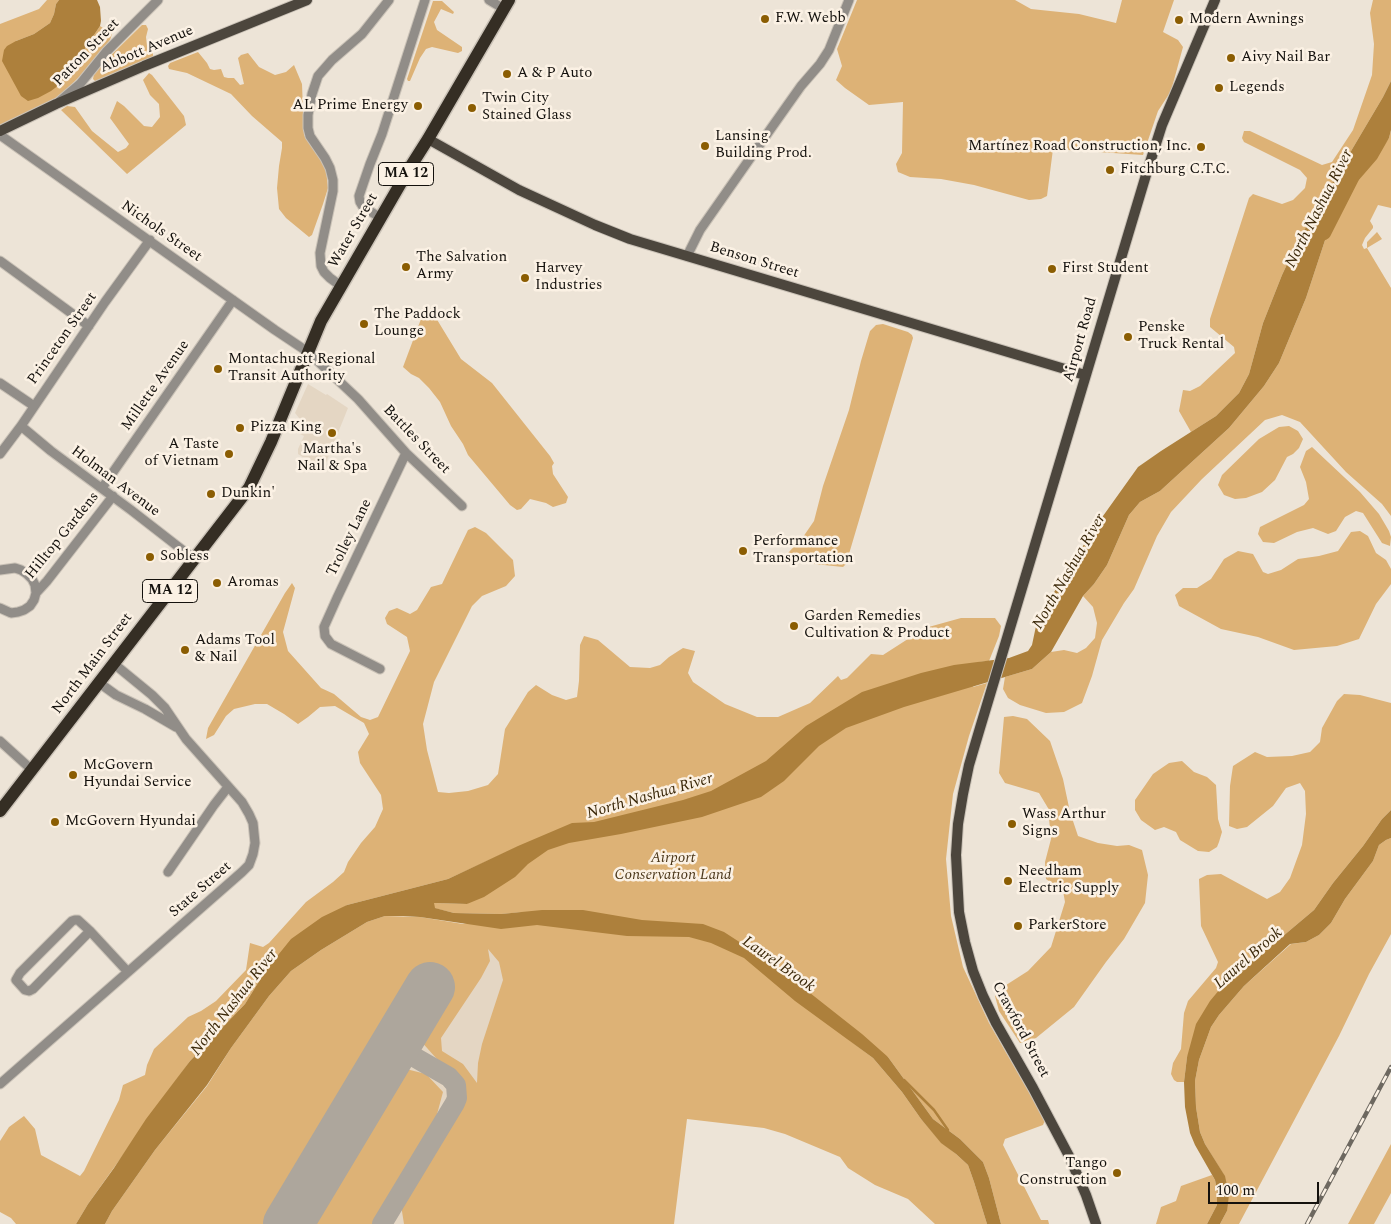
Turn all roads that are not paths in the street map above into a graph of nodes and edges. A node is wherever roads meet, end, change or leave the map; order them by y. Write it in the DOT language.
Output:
graph roads {
  1 [pos="158,0"];
  2 [pos="307,0"];
  3 [pos="389,0"];
  4 [pos="425,0"];
  5 [pos="489,0"];
  6 [pos="849,0"];
  7 [pos="1215,0"];
  8 [pos="506,5"];
  9 [pos="56,104"];
  10 [pos="0,131"];
  11 [pos="0,134"];
  12 [pos="428,140"];
  13 [pos="381,218"];
  14 [pos="150,240"];
  15 [pos="687,256"];
  16 [pos="0,261"];
  17 [pos="341,286"];
  18 [pos="233,300"];
  19 [pos="89,326"];
  20 [pos="308,352"];
  21 [pos="1086,375"];
  22 [pos="0,383"];
  23 [pos="34,406"];
  24 [pos="21,426"];
  25 [pos="406,453"];
  26 [pos="0,454"];
  27 [pos="102,488"];
  28 [pos="113,496"];
  29 [pos="462,506"];
  30 [pos="194,559"];
  31 [pos="0,570"];
  32 [pos="36,593"];
  33 [pos="0,608"];
  34 [pos="113,664"];
  35 [pos="380,669"];
  36 [pos="98,682"];
  37 [pos="990,694"];
  38 [pos="180,730"];
  39 [pos="0,741"];
  40 [pos="32,770"];
  41 [pos="228,788"];
  42 [pos="0,811"];
  43 [pos="168,872"];
  44 [pos="90,931"];
  45 [pos="128,972"];
  46 [pos="0,1084"];
  47 [pos="1096,1224"];
  1 -- 9 [label="street, Patton Street"];
  2 -- 9 [label="main road, Abbott Avenue"];
  3 -- 17 [label="street"];
  4 -- 13 [label="street"];
  5 -- 8 [label="street"];
  6 -- 15 [label="street"];
  7 -- 21 [label="main road, Airport Road"];
  8 -- 12 [label="highway, Water Street / MA 12"];
  9 -- 10 [label="main road, Abbott Avenue"];
  11 -- 14 [label="street, Nichols Street"];
  12 -- 13 [label="highway, Water Street / MA 12"];
  12 -- 15 [label="main road, Benson Street"];
  13 -- 17 [label="highway, Water Street / MA 12"];
  14 -- 18 [label="street, Nichols Street"];
  14 -- 19 [label="street, Princeton Street"];
  15 -- 21 [label="main road, Benson Street"];
  16 -- 19 [label="street"];
  17 -- 20 [label="highway, Water Street / MA 12"];
  18 -- 20 [label="street, Nichols Street"];
  18 -- 27 [label="street, Millette Avenue"];
  19 -- 23 [label="street, Princeton Street"];
  20 -- 25 [label="street, Battles Street"];
  20 -- 30 [label="highway, North Main Street / MA 12"];
  21 -- 37 [label="main road, Airport Road"];
  22 -- 23 [label="street"];
  23 -- 24 [label="street, Princeton Street"];
  24 -- 26 [label="street, Princeton Street"];
  24 -- 27 [label="street, Holman Avenue"];
  25 -- 29 [label="street, Battles Street"];
  25 -- 35 [label="street, Trolley Lane"];
  27 -- 28 [label="street, Holman Avenue"];
  28 -- 30 [label="street, Holman Avenue"];
  28 -- 32 [label="street, Hilltop Gardens"];
  30 -- 34 [label="highway, North Main Street / MA 12"];
  31 -- 32 [label="street"];
  32 -- 33 [label="street, Hilltop Gardens"];
  34 -- 36 [label="highway, North Main Street / MA 12"];
  34 -- 38 [label="street, State Street"];
  36 -- 38 [label="street"];
  36 -- 40 [label="highway, North Main Street / MA 12"];
  37 -- 47 [label="main road, Crawford Street"];
  38 -- 41 [label="street, State Street"];
  39 -- 40 [label="street"];
  40 -- 42 [label="highway, North Main Street / MA 12"];
  41 -- 43 [label="street"];
  41 -- 45 [label="street, State Street"];
  44 -- 44 [label="street"];
  44 -- 45 [label="street"];
  45 -- 46 [label="street, State Street"];
}
